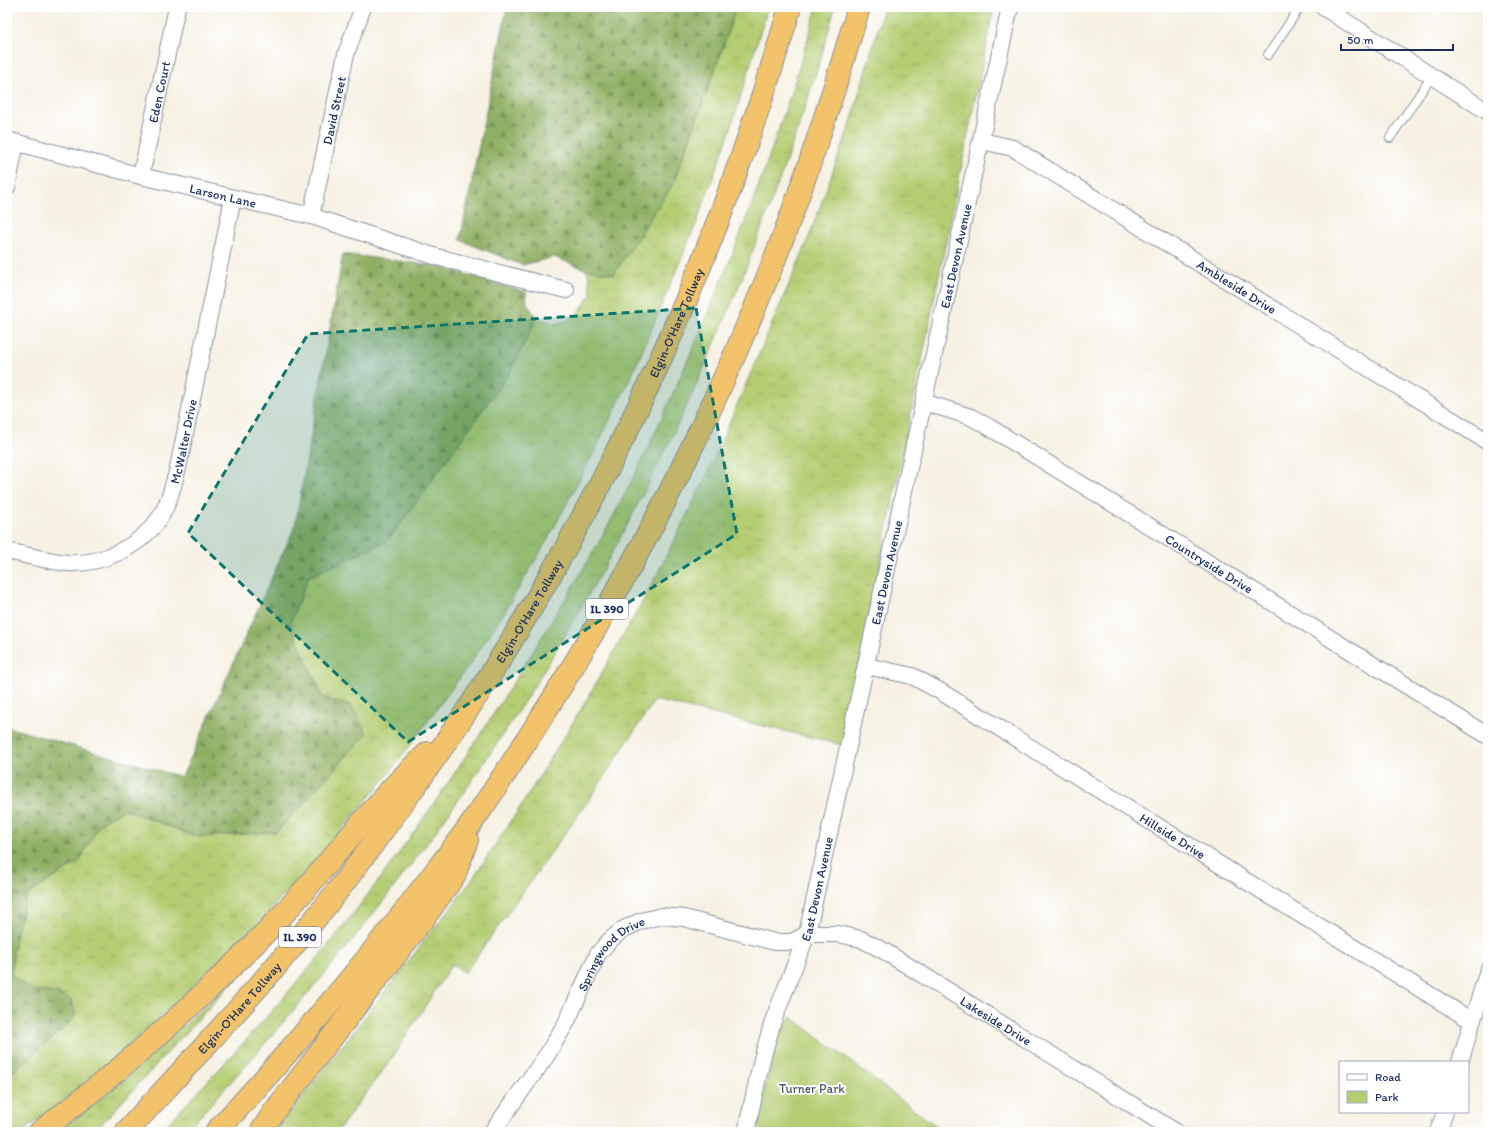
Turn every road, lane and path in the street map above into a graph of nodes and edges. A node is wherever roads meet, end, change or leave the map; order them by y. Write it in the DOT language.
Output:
graph roads {
  1 [pos="177,7"];
  2 [pos="363,7"];
  3 [pos="790,7"];
  4 [pos="859,7"];
  5 [pos="1010,7"];
  6 [pos="1300,7"];
  7 [pos="1323,7"];
  8 [pos="1268,55"];
  9 [pos="1432,76"];
  10 [pos="1488,112"];
  11 [pos="1390,138"];
  12 [pos="12,141"];
  13 [pos="982,141"];
  14 [pos="140,176"];
  15 [pos="7,187"];
  16 [pos="233,198"];
  17 [pos="311,216"];
  18 [pos="566,290"];
  19 [pos="924,402"];
  20 [pos="1488,442"];
  21 [pos="7,551"];
  22 [pos="867,666"];
  23 [pos="455,728"];
  24 [pos="1488,736"];
  25 [pos="474,819"];
  26 [pos="807,934"];
  27 [pos="1488,970"];
  28 [pos="1472,1021"];
  29 [pos="1460,1061"];
  30 [pos="1445,1113"];
  31 [pos="40,1132"];
  32 [pos="126,1132"];
  33 [pos="216,1132"];
  34 [pos="261,1132"];
  35 [pos="492,1132"];
  36 [pos="746,1132"];
  37 [pos="1176,1132"];
  38 [pos="1438,1132"];
  1 -- 14 [label="street, Eden Court"];
  2 -- 17 [label="street, David Street"];
  3 -- 23 [label="highway, Elgin-O'Hare Tollway / IL 390"];
  4 -- 25 [label="highway, IL 390"];
  5 -- 13 [label="street, East Devon Avenue"];
  6 -- 8 [label="lane"];
  7 -- 9 [label="street"];
  9 -- 10 [label="street"];
  9 -- 11 [label="lane"];
  12 -- 14 [label="street, Larson Lane"];
  12 -- 15 [label="street"];
  13 -- 19 [label="street, East Devon Avenue"];
  13 -- 20 [label="street, Ambleside Drive"];
  14 -- 16 [label="street, Larson Lane"];
  16 -- 17 [label="street, Larson Lane"];
  16 -- 21 [label="street, McWalter Drive"];
  17 -- 18 [label="street, Larson Lane"];
  19 -- 22 [label="street, East Devon Avenue"];
  19 -- 24 [label="street, Countryside Drive"];
  22 -- 26 [label="street, East Devon Avenue"];
  22 -- 28 [label="street, Hillside Drive"];
  23 -- 31 [label="highway"];
  23 -- 32 [label="highway, Elgin-O'Hare Tollway / IL 390"];
  25 -- 33 [label="highway, IL 390"];
  25 -- 34 [label="highway"];
  26 -- 35 [label="street, Springwood Drive"];
  26 -- 36 [label="street, East Devon Avenue"];
  26 -- 37 [label="street, Lakeside Drive"];
  27 -- 28 [label="street"];
  28 -- 29 [label="street"];
  30 -- 38 [label="street"];
}
